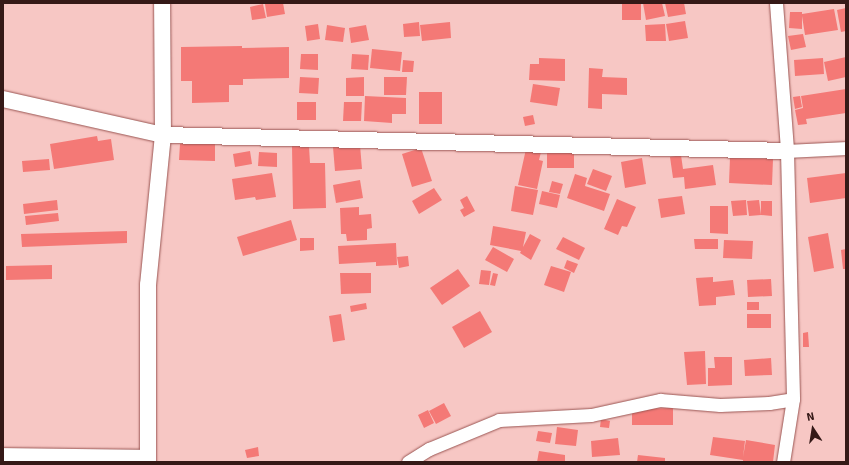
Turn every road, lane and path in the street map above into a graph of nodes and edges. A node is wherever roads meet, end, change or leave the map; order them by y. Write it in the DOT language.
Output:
graph roads {
  1 [pos="162,3"];
  2 [pos="776,3"];
  3 [pos="3,99"];
  4 [pos="163,135"];
  5 [pos="846,148"];
  6 [pos="787,151"];
  7 [pos="793,399"];
  8 [pos="3,454"];
  9 [pos="148,459"];
  10 [pos="408,462"];
  11 [pos="783,462"];
  1 -- 4 [label="street"];
  2 -- 6 [label="street"];
  3 -- 4 [label="street"];
  4 -- 6 [label="street"];
  4 -- 9 [label="street"];
  5 -- 6 [label="street"];
  6 -- 7 [label="street"];
  7 -- 10 [label="street"];
  7 -- 11 [label="street"];
  8 -- 9 [label="street"];
}
